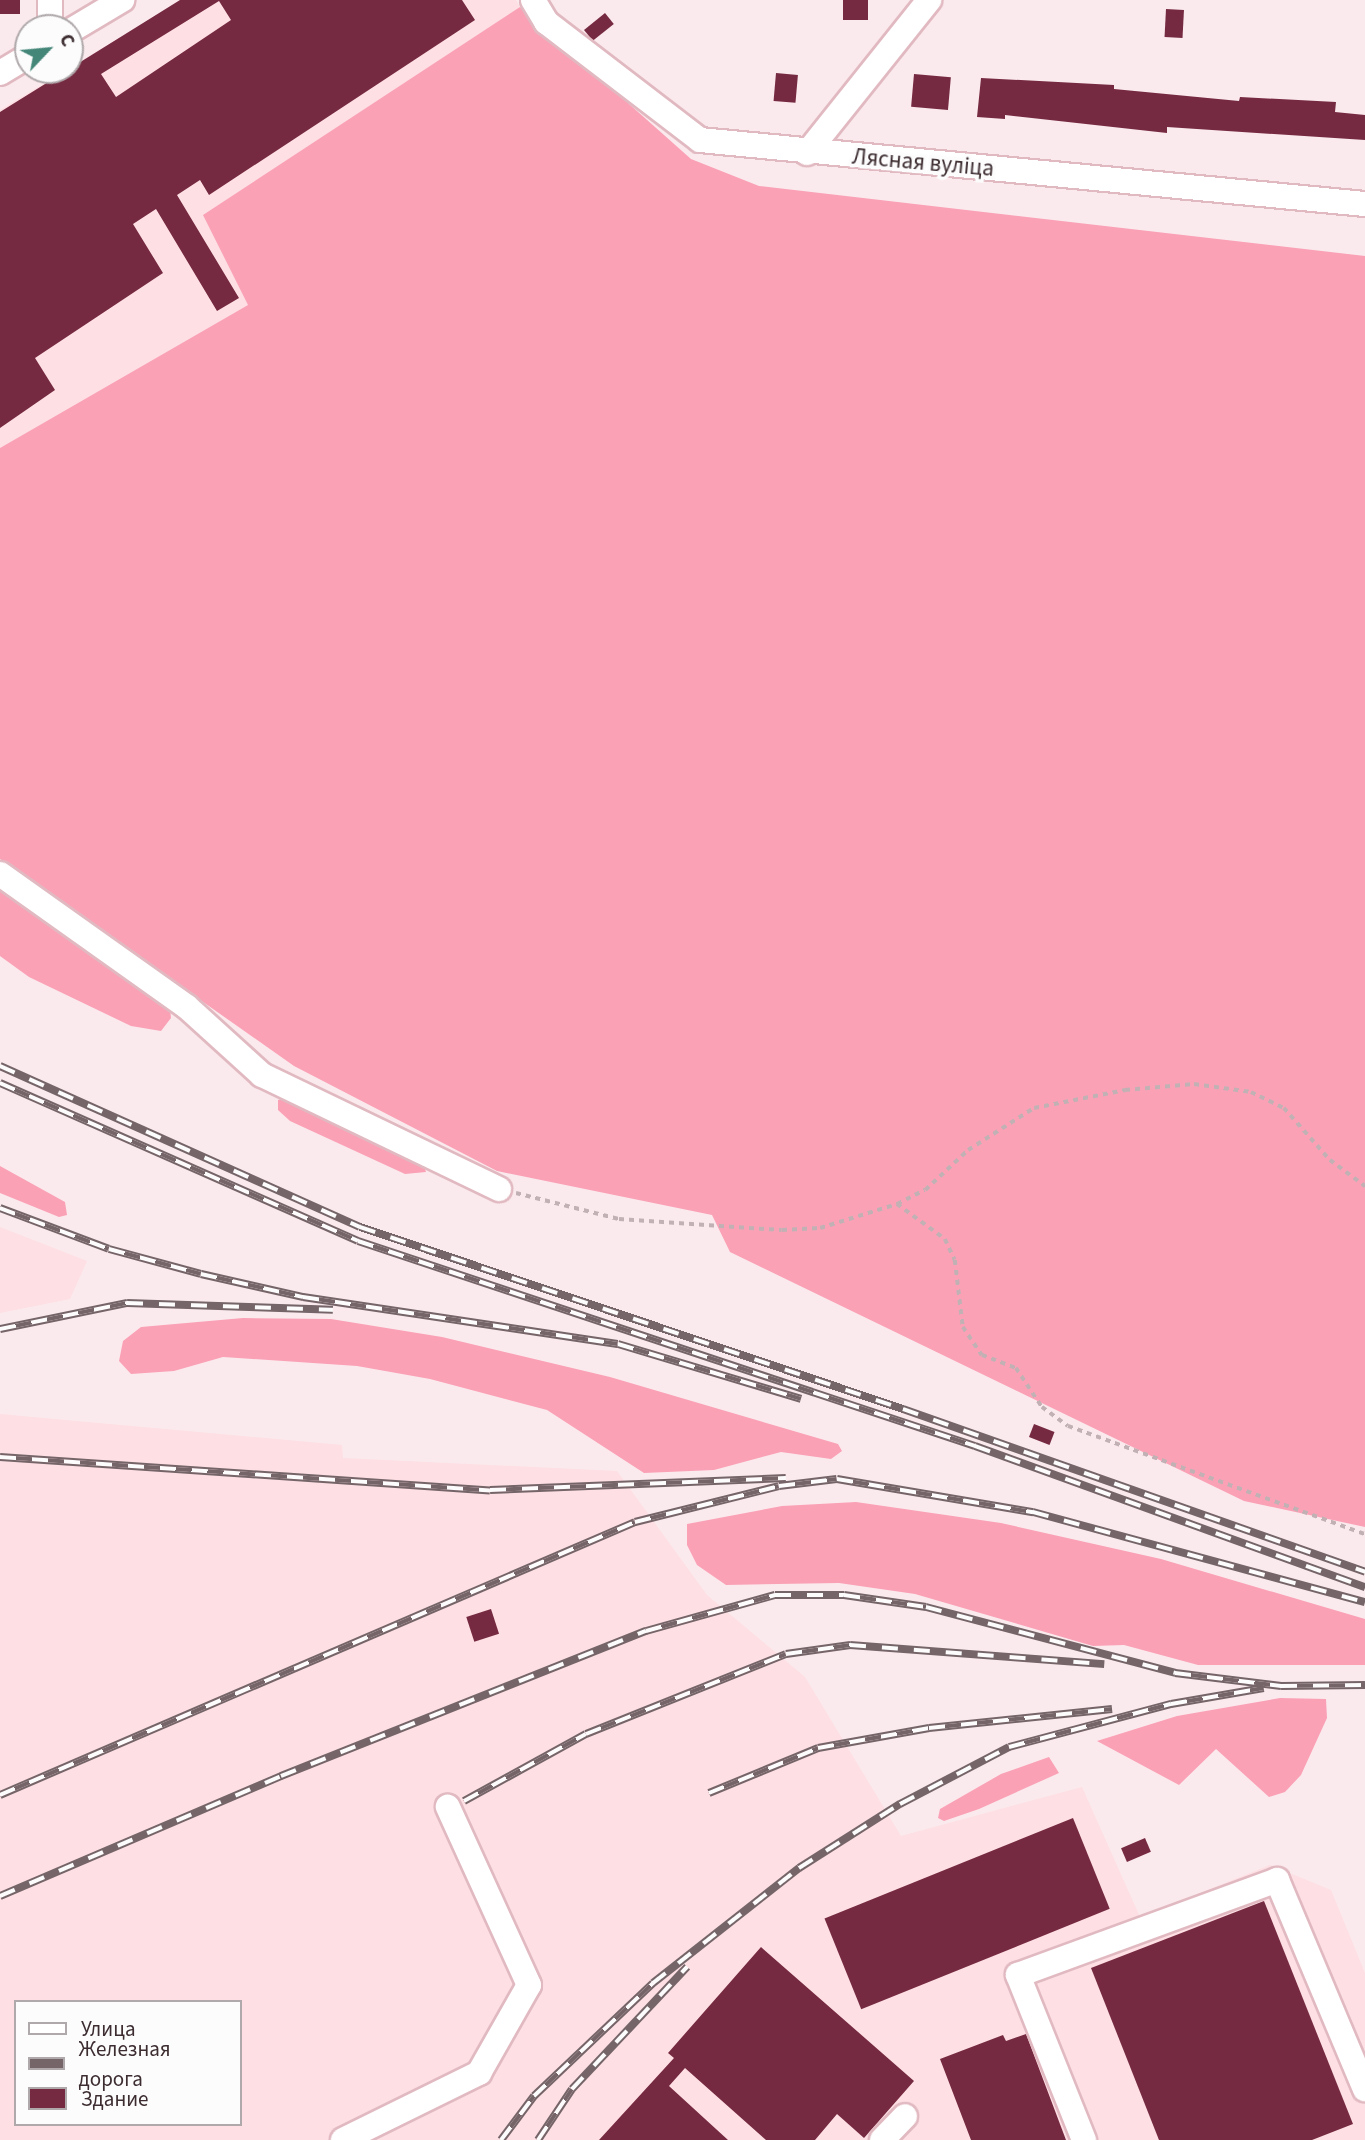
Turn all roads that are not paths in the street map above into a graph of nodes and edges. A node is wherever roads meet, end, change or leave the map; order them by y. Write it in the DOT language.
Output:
graph roads {
  1 [pos="122,0"];
  2 [pos="533,0"];
  3 [pos="929,0"];
  4 [pos="84,23"];
  5 [pos="807,153"];
  6 [pos="1365,204"];
  7 [pos="0,874"];
  8 [pos="499,1189"];
  9 [pos="448,1807"];
  10 [pos="1365,2090"];
  11 [pos="905,2116"];
  12 [pos="343,2140"];
  13 [pos="882,2140"];
  14 [pos="1084,2140"];
  1 -- 4 [label="street"];
  2 -- 5 [label="street, Лясная вуліца"];
  3 -- 5 [label="street"];
  5 -- 6 [label="street, Лясная вуліца"];
  7 -- 8 [label="street"];
  9 -- 12 [label="street"];
  10 -- 14 [label="street"];
  11 -- 13 [label="street"];
}
